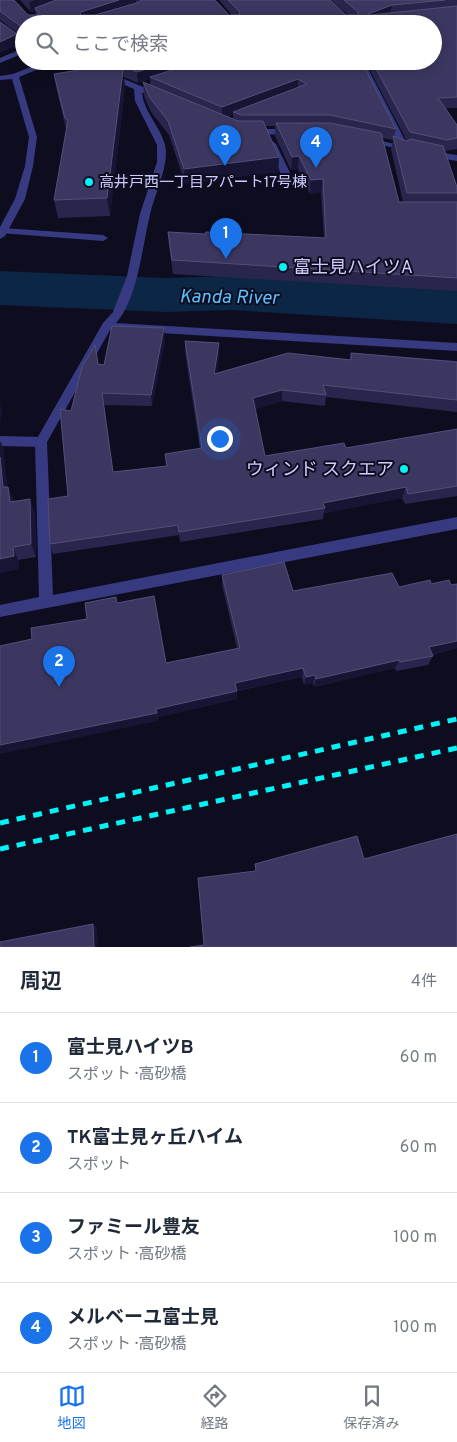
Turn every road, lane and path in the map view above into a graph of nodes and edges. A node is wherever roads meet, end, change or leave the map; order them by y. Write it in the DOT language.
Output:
graph roads {
  1 [pos="0,24"];
  2 [pos="15,36"];
  3 [pos="15,54"];
  4 [pos="0,61"];
  5 [pos="31,70"];
  6 [pos="95,70"];
  7 [pos="365,70"];
  8 [pos="15,76"];
  9 [pos="0,78"];
  10 [pos="156,83"];
  11 [pos="138,88"];
  12 [pos="154,96"];
  13 [pos="239,130"];
  14 [pos="267,132"];
  15 [pos="302,132"];
  16 [pos="356,138"];
  17 [pos="414,151"];
  18 [pos="457,158"];
  19 [pos="288,179"];
  20 [pos="1,233"];
  21 [pos="103,238"];
  22 [pos="107,326"];
  23 [pos="457,347"];
  24 [pos="0,441"];
  25 [pos="41,442"];
  26 [pos="457,523"];
  27 [pos="46,601"];
  28 [pos="0,612"];
  1 -- 2 [label="street"];
  3 -- 4 [label="street"];
  5 -- 8 [label="street"];
  6 -- 11 [label="street"];
  7 -- 17 [label="street"];
  8 -- 9 [label="street"];
  8 -- 20 [label="street"];
  10 -- 11 [label="street"];
  11 -- 12 [label="street"];
  11 -- 22 [label="street"];
  13 -- 14 [label="street"];
  14 -- 15 [label="street"];
  14 -- 19 [label="street"];
  16 -- 17 [label="street"];
  17 -- 18 [label="street"];
  20 -- 21 [label="street"];
  22 -- 23 [label="street"];
  22 -- 25 [label="street"];
  24 -- 25 [label="street"];
  25 -- 27 [label="street"];
  26 -- 27 [label="street"];
  27 -- 28 [label="street"];
}
